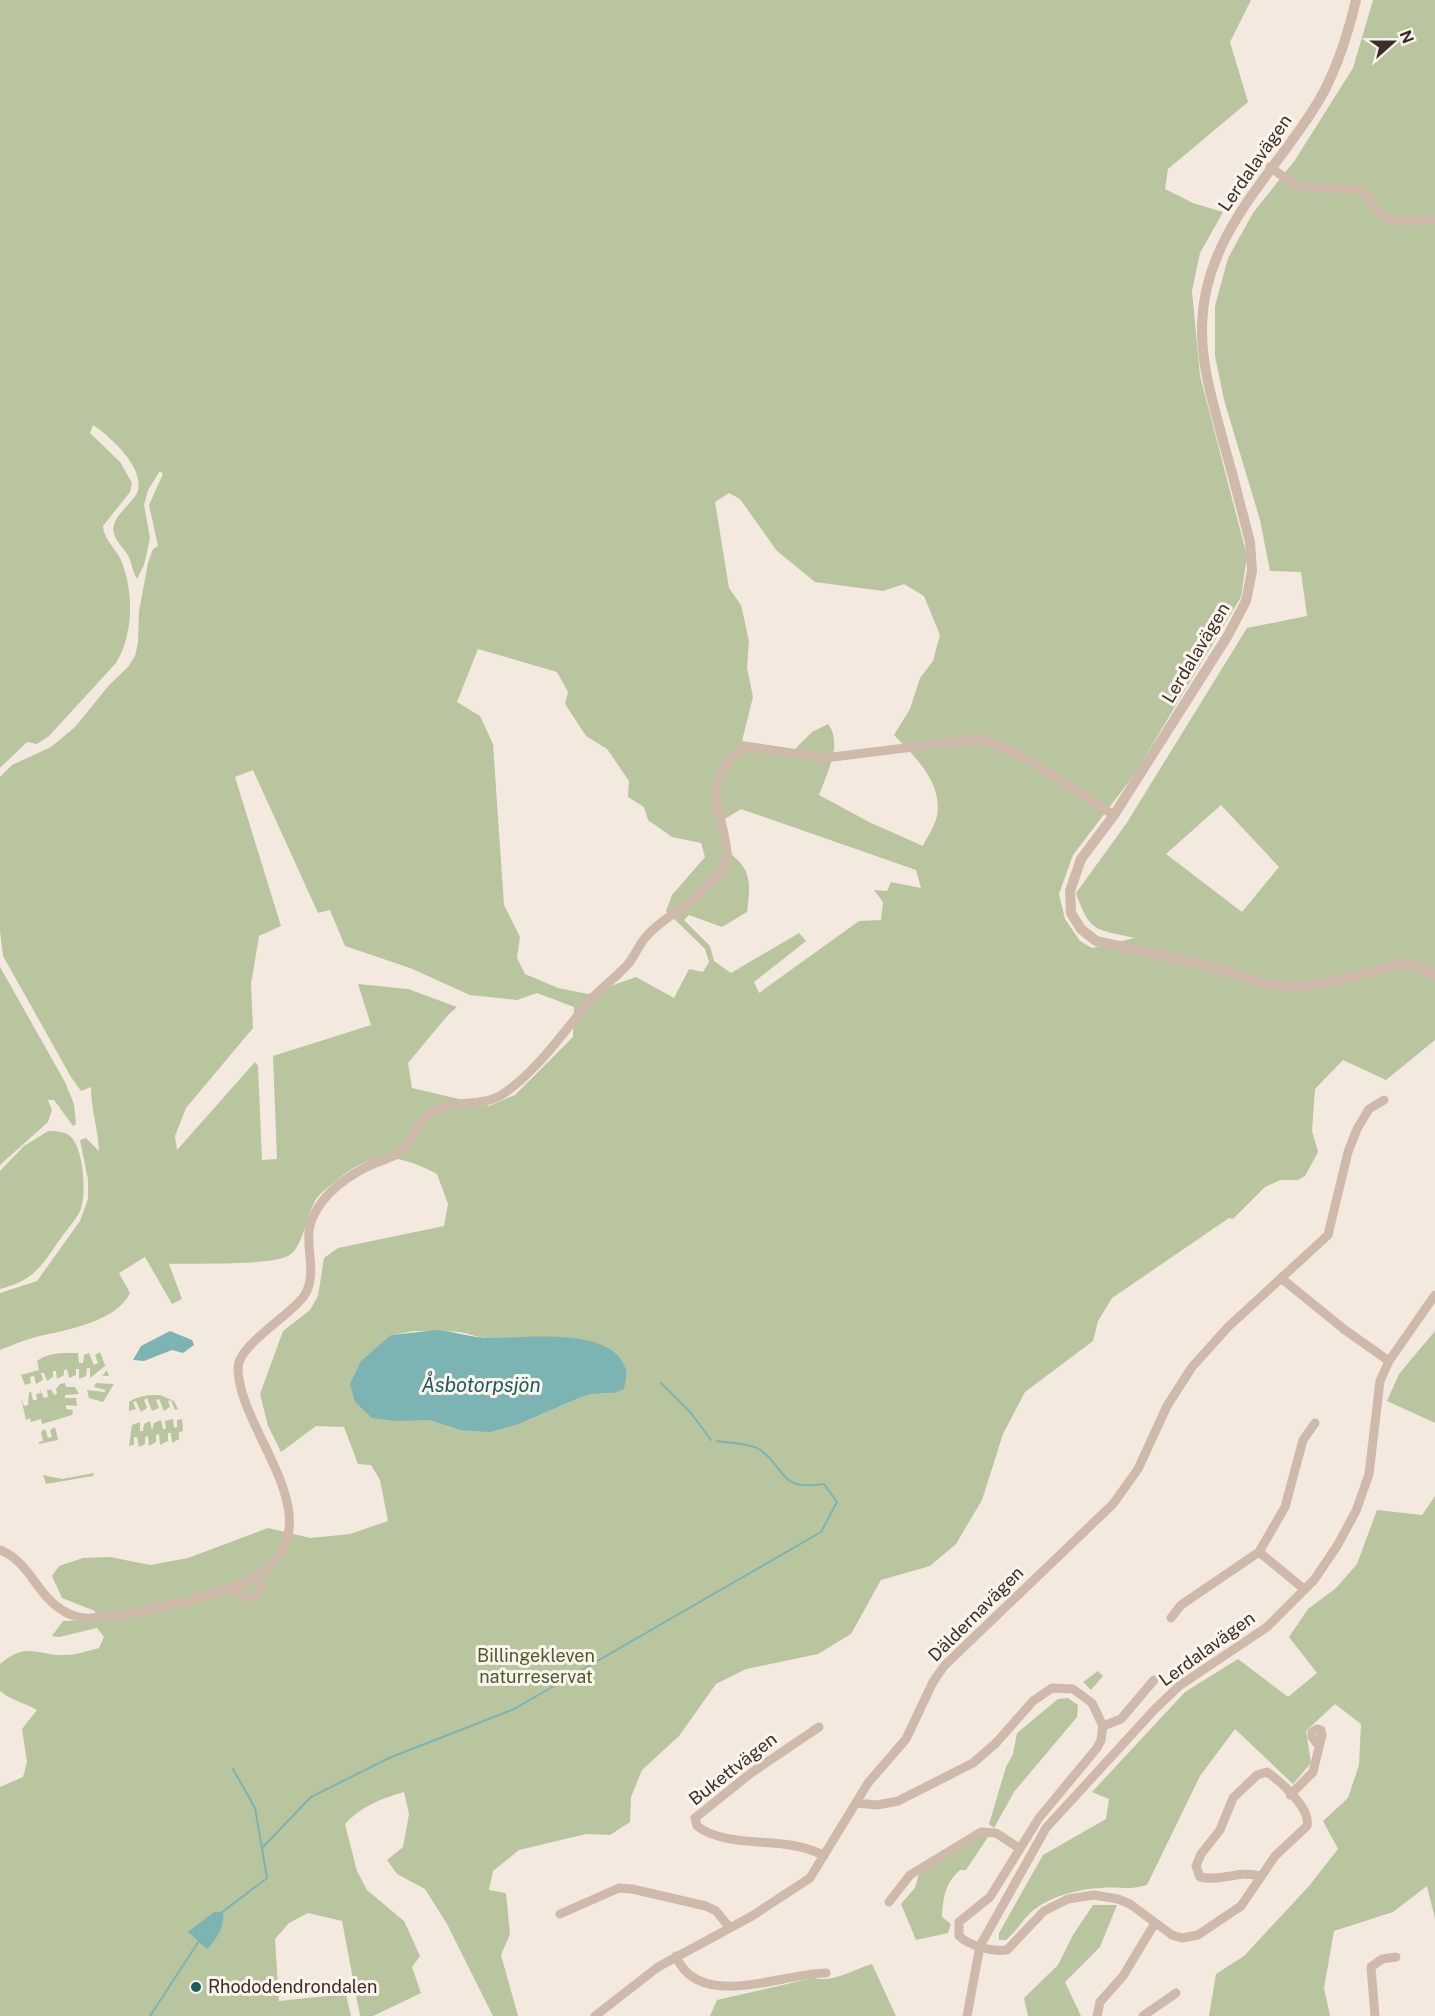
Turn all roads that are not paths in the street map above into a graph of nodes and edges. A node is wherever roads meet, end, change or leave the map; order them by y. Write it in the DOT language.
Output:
graph roads {
  1 [pos="1356,0"];
  2 [pos="1270,167"];
  3 [pos="1435,219"];
  4 [pos="1114,815"];
  5 [pos="1435,976"];
  6 [pos="1384,1100"];
  7 [pos="1281,1278"];
  8 [pos="1435,1295"];
  9 [pos="1389,1361"];
  10 [pos="1315,1423"];
  11 [pos="0,1550"];
  12 [pos="1259,1552"];
  13 [pos="257,1576"];
  14 [pos="230,1588"];
  15 [pos="1304,1589"];
  16 [pos="1171,1618"];
  17 [pos="1154,1680"];
  18 [pos="1103,1726"];
  19 [pos="819,1727"];
  20 [pos="1319,1746"];
  21 [pos="1290,1795"];
  22 [pos="857,1803"];
  23 [pos="1018,1848"];
  24 [pos="824,1856"];
  25 [pos="1260,1876"];
  26 [pos="889,1902"];
  27 [pos="560,1914"];
  28 [pos="1155,1923"];
  29 [pos="730,1928"];
  30 [pos="980,1946"];
  31 [pos="676,1956"];
  32 [pos="1396,1957"];
  33 [pos="826,1973"];
  34 [pos="1176,1993"];
  35 [pos="595,2016"];
  36 [pos="967,2016"];
  37 [pos="1097,2016"];
  38 [pos="1143,2016"];
  39 [pos="1375,2016"];
  1 -- 2 [label="street, Lerdalavägen"];
  2 -- 3 [label="street"];
  2 -- 4 [label="street, Lerdalavägen"];
  4 -- 5 [label="street, Lerdalavägen"];
  4 -- 13 [label="street"];
  6 -- 7 [label="street, Däldernavägen"];
  7 -- 9 [label="street"];
  7 -- 22 [label="street, Däldernavägen"];
  8 -- 9 [label="street, Lerdalavägen"];
  9 -- 15 [label="street, Lerdalavägen"];
  10 -- 12 [label="street"];
  11 -- 14 [label="street"];
  12 -- 15 [label="street"];
  12 -- 16 [label="street"];
  13 -- 14 [label="street"];
  13 -- 14 [label="street"];
  15 -- 30 [label="street, Lerdalavägen"];
  17 -- 18 [label="street"];
  18 -- 22 [label="street"];
  18 -- 23 [label="street"];
  19 -- 24 [label="street, Bukettvägen"];
  20 -- 21 [label="street"];
  21 -- 25 [label="street"];
  21 -- 25 [label="street"];
  22 -- 24 [label="street, Däldernavägen"];
  23 -- 26 [label="street"];
  23 -- 30 [label="street"];
  24 -- 29 [label="street, Däldernavägen"];
  25 -- 28 [label="street"];
  27 -- 29 [label="street"];
  28 -- 30 [label="street"];
  28 -- 37 [label="street"];
  29 -- 31 [label="street, Däldernavägen"];
  30 -- 36 [label="street, Lerdalavägen"];
  31 -- 33 [label="street"];
  31 -- 35 [label="street, Däldernavägen"];
  32 -- 39 [label="street"];
  34 -- 38 [label="street"];
}
